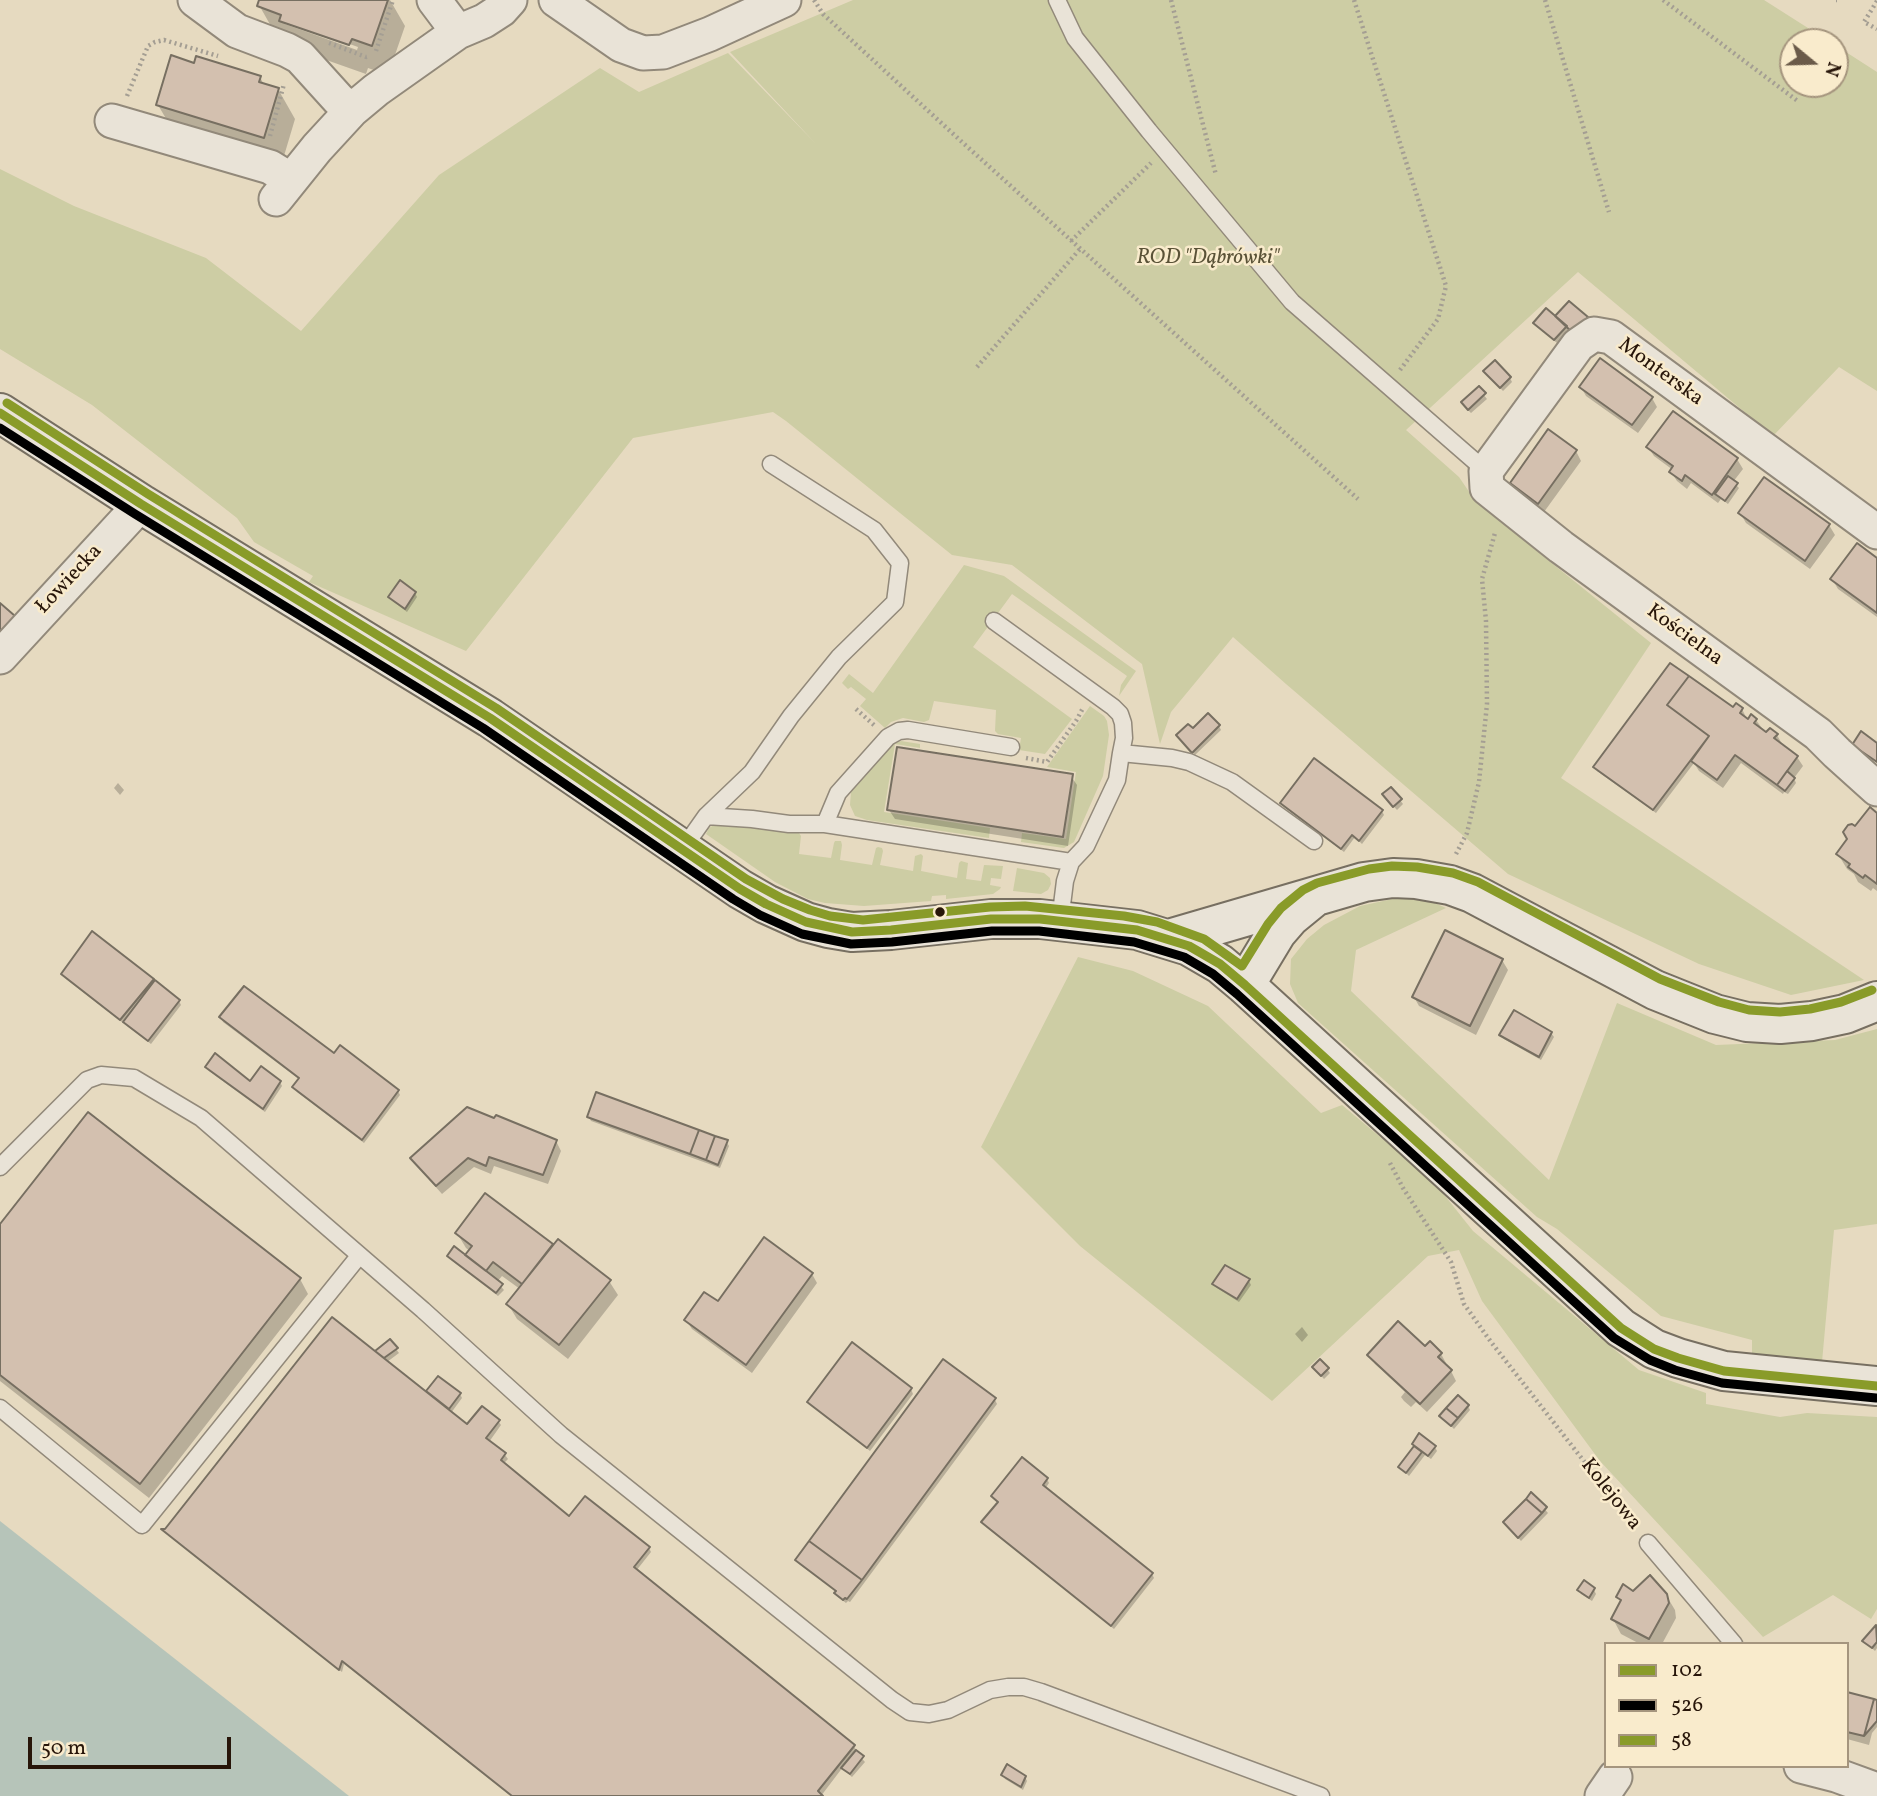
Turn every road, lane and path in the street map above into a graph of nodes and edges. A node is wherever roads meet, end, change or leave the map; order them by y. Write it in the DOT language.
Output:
graph roads {
  1 [pos="195,0"];
  2 [pos="393,0"];
  3 [pos="434,0"];
  4 [pos="510,0"];
  5 [pos="556,0"];
  6 [pos="784,0"];
  7 [pos="814,0"];
  8 [pos="1057,0"];
  9 [pos="1171,0"];
  10 [pos="1354,0"];
  11 [pos="1545,0"];
  12 [pos="1664,0"];
  13 [pos="1877,1"];
  14 [pos="1877,29"];
  15 [pos="458,32"];
  16 [pos="317,39"];
  17 [pos="220,57"];
  18 [pos="284,79"];
  19 [pos="1799,102"];
  20 [pos="352,110"];
  21 [pos="127,126"];
  22 [pos="266,148"];
  23 [pos="1164,150"];
  24 [pos="1609,212"];
  25 [pos="1229,227"];
  26 [pos="1071,241"];
  27 [pos="1080,249"];
  28 [pos="977,368"];
  29 [pos="1388,385"];
  30 [pos="0,413"];
  31 [pos="771,464"];
  32 [pos="1494,488"];
  33 [pos="1358,499"];
  34 [pos="141,504"];
  35 [pos="1877,532"];
  36 [pos="994,621"];
  37 [pos="0,657"];
  38 [pos="1092,692"];
  39 [pos="856,709"];
  40 [pos="882,732"];
  41 [pos="1011,747"];
  42 [pos="1121,753"];
  43 [pos="1049,758"];
  44 [pos="1877,789"];
  45 [pos="706,816"];
  46 [pos="825,824"];
  47 [pos="1314,841"];
  48 [pos="682,850"];
  49 [pos="1455,856"];
  50 [pos="1072,862"];
  51 [pos="1320,895"];
  52 [pos="1060,921"];
  53 [pos="1169,939"];
  54 [pos="1245,985"];
  55 [pos="1877,1001"];
  56 [pos="1387,1156"];
  57 [pos="0,1167"];
  58 [pos="359,1255"];
  59 [pos="1877,1387"];
  60 [pos="0,1408"];
  61 [pos="1647,1543"];
  62 [pos="1732,1642"];
  63 [pos="1809,1768"];
  64 [pos="1877,1790"];
  65 [pos="1321,1796"];
  1 -- 20 [label="street"];
  2 -- 16 [label="path"];
  3 -- 15 [label="street"];
  4 -- 15 [label="street"];
  5 -- 6 [label="street"];
  7 -- 26 [label="path"];
  8 -- 23 [label="lane"];
  9 -- 25 [label="path"];
  10 -- 29 [label="path"];
  11 -- 24 [label="path"];
  12 -- 19 [label="path"];
  13 -- 14 [label="path"];
  15 -- 20 [label="street"];
  17 -- 21 [label="path"];
  18 -- 22 [label="path"];
  20 -- 21 [label="street"];
  23 -- 25 [label="lane"];
  23 -- 26 [label="path"];
  25 -- 29 [label="lane"];
  26 -- 27 [label="path"];
  27 -- 28 [label="path"];
  27 -- 33 [label="path"];
  29 -- 32 [label="lane"];
  30 -- 34 [label="street"];
  31 -- 45 [label="lane"];
  32 -- 35 [label="street, Monterska"];
  32 -- 44 [label="street, Kościelna"];
  32 -- 49 [label="path"];
  34 -- 37 [label="street, Łowiecka"];
  34 -- 48 [label="street"];
  36 -- 38 [label="lane"];
  38 -- 42 [label="lane"];
  38 -- 43 [label="path"];
  39 -- 40 [label="path"];
  41 -- 46 [label="lane"];
  42 -- 47 [label="lane"];
  42 -- 50 [label="lane"];
  45 -- 46 [label="lane"];
  45 -- 48 [label="lane"];
  46 -- 50 [label="lane"];
  48 -- 52 [label="street"];
  50 -- 52 [label="lane"];
  51 -- 53 [label="street"];
  51 -- 54 [label="street"];
  51 -- 55 [label="street"];
  52 -- 53 [label="street"];
  53 -- 54 [label="street"];
  54 -- 59 [label="street"];
  56 -- 61 [label="path, Kolejowa"];
  57 -- 58 [label="lane"];
  58 -- 60 [label="lane"];
  58 -- 65 [label="lane"];
  61 -- 62 [label="lane, Kolejowa"];
  63 -- 64 [label="street"];
}
